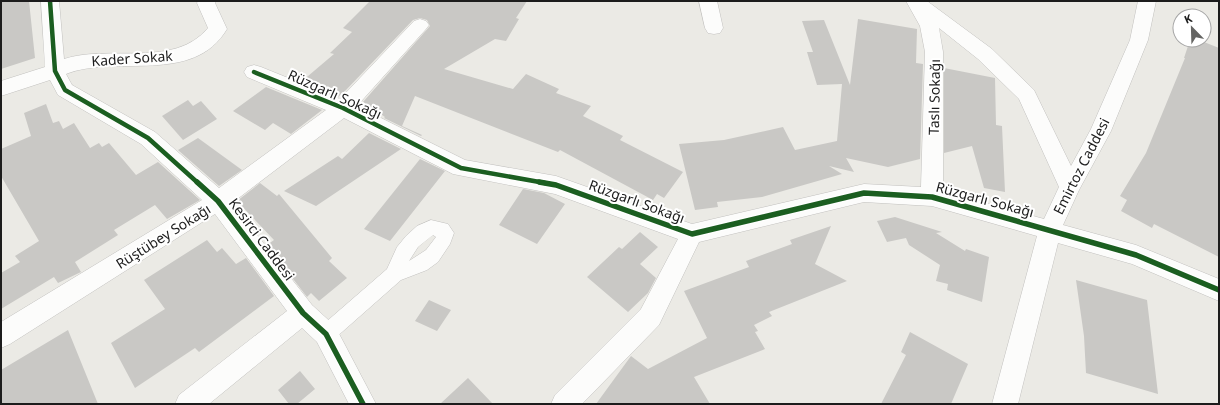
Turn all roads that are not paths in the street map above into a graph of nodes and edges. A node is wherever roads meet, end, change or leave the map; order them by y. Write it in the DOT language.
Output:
graph roads {
  1 [pos="50,1"];
  2 [pos="207,1"];
  3 [pos="708,1"];
  4 [pos="915,1"];
  5 [pos="1147,1"];
  6 [pos="420,25"];
  7 [pos="714,28"];
  8 [pos="55,71"];
  9 [pos="254,72"];
  10 [pos="1,88"];
  11 [pos="344,108"];
  12 [pos="1070,187"];
  13 [pos="932,197"];
  14 [pos="218,201"];
  15 [pos="1050,229"];
  16 [pos="692,234"];
  17 [pos="394,274"];
  18 [pos="1219,290"];
  19 [pos="303,313"];
  20 [pos="326,334"];
  21 [pos="1,336"];
  22 [pos="188,404"];
  23 [pos="363,404"];
  24 [pos="564,404"];
  25 [pos="1005,404"];
  1 -- 8 [label="street, Kesirci Caddesi"];
  2 -- 8 [label="street, Kader Sokak"];
  3 -- 7 [label="street"];
  4 -- 12 [label="street"];
  4 -- 13 [label="street, Taslı Sokağı"];
  5 -- 12 [label="street, Emirtoz Caddesi"];
  6 -- 11 [label="street, Rüştübey Sokağı"];
  8 -- 10 [label="street"];
  8 -- 14 [label="street, Kesirci Caddesi"];
  9 -- 11 [label="street, Rüzgarlı Sokağı"];
  11 -- 14 [label="street, Rüştübey Sokağı"];
  11 -- 16 [label="street, Rüzgarlı Sokağı"];
  12 -- 15 [label="street, Emirtoz Caddesi"];
  13 -- 15 [label="street, Rüzgarlı Sokağı"];
  13 -- 16 [label="street, Rüzgarlı Sokağı"];
  14 -- 19 [label="street, Kesirci Caddesi"];
  14 -- 21 [label="street, Rüştübey Sokağı"];
  15 -- 18 [label="street, Rüzgarlı Sokağı"];
  15 -- 25 [label="street, Emirtoz Caddesi"];
  16 -- 24 [label="street"];
  17 -- 20 [label="lane"];
  19 -- 20 [label="street, Kesirci Caddesi"];
  19 -- 22 [label="street"];
  20 -- 23 [label="street, Kesirci Caddesi"];
}
